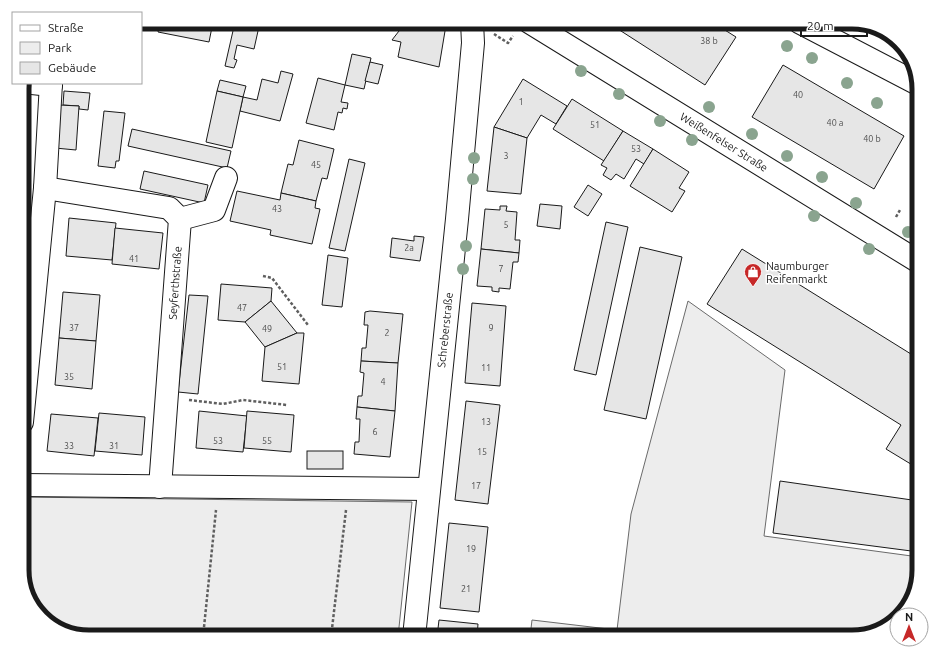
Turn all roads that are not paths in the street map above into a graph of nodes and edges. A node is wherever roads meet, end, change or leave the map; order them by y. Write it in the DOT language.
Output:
graph roads {
  1 [pos="472,29"];
  2 [pos="540,29"];
  3 [pos="812,29"];
  4 [pos="911,81"];
  5 [pos="45,84"];
  6 [pos="226,178"];
  7 [pos="45,188"];
  8 [pos="180,219"];
  9 [pos="912,258"];
  10 [pos="29,351"];
  11 [pos="29,485"];
  12 [pos="160,487"];
  13 [pos="428,489"];
  14 [pos="415,630"];
  1 -- 13 [label="street, Schreberstraße"];
  2 -- 9 [label="street, Weißenfelser Straße"];
  3 -- 4 [label="street"];
  5 -- 7 [label="street"];
  6 -- 8 [label="street"];
  7 -- 8 [label="street"];
  7 -- 10 [label="street"];
  8 -- 12 [label="street, Seyferthstraße"];
  11 -- 12 [label="street"];
  12 -- 13 [label="street"];
  13 -- 14 [label="street, Schreberstraße"];
}
